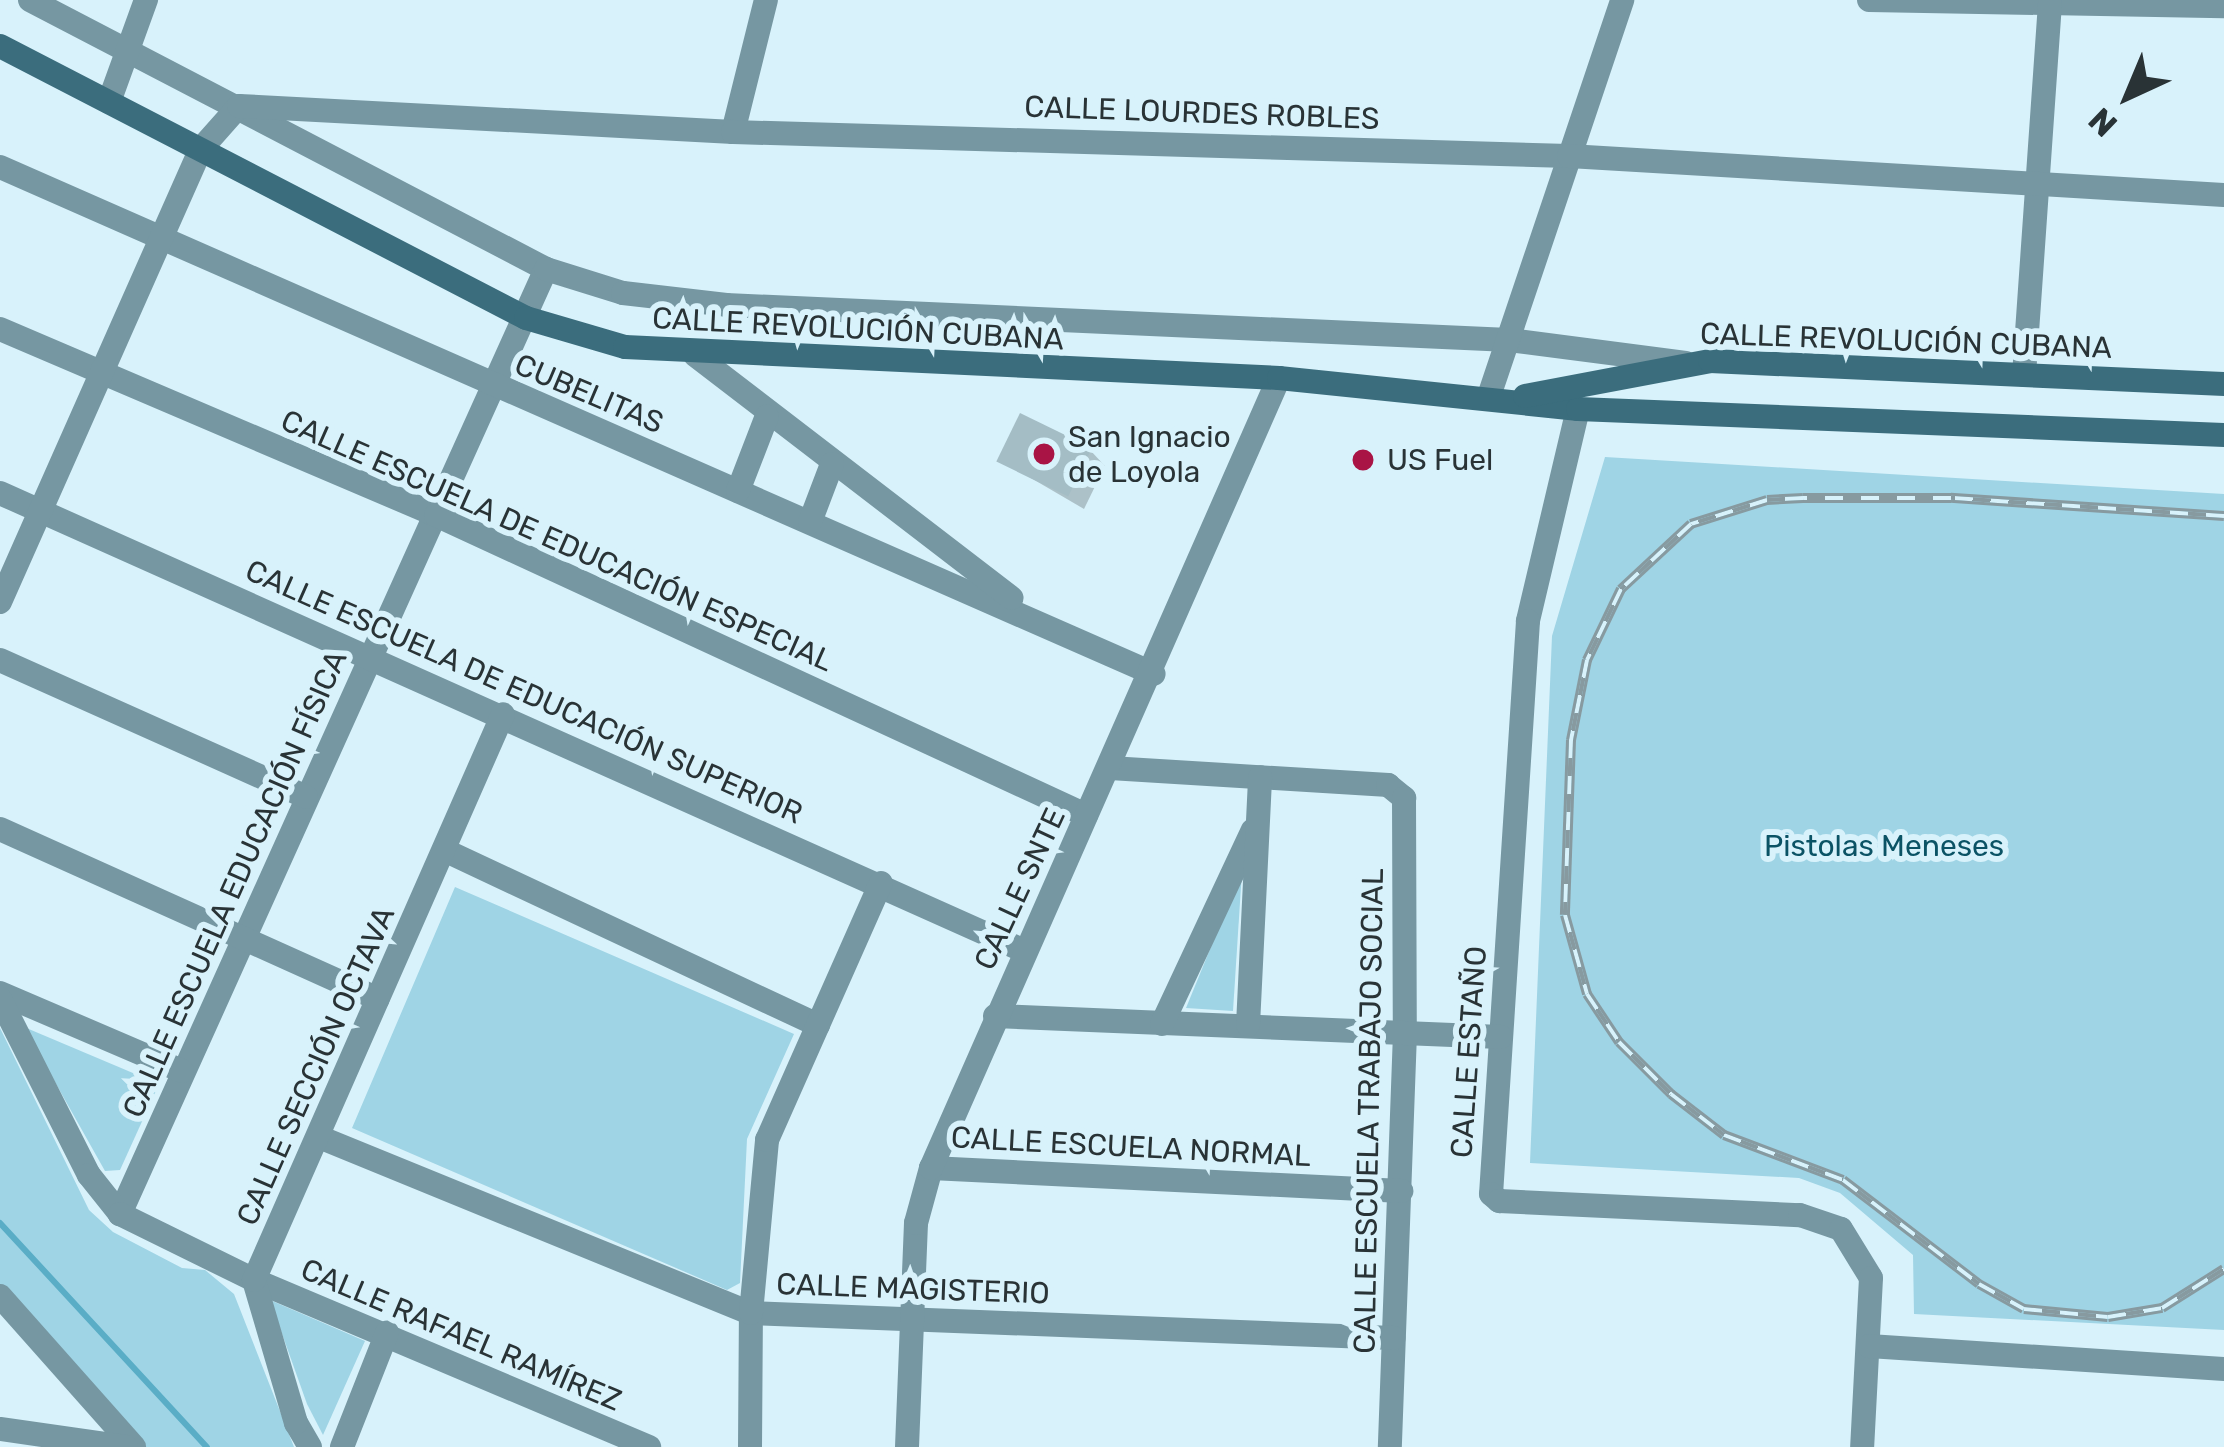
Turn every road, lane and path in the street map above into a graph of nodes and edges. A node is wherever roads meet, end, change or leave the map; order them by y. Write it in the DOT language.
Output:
graph roads {
  1 [pos="30,0"];
  2 [pos="146,0"];
  3 [pos="766,0"];
  4 [pos="1622,0"];
  5 [pos="1869,0"];
  6 [pos="2050,5"];
  7 [pos="2224,6"];
  8 [pos="0,46"];
  9 [pos="128,51"];
  10 [pos="109,102"];
  11 [pos="239,106"];
  12 [pos="734,132"];
  13 [pos="200,150"];
  14 [pos="1569,156"];
  15 [pos="0,166"];
  16 [pos="2038,185"];
  17 [pos="2224,195"];
  18 [pos="162,232"];
  19 [pos="546,268"];
  20 [pos="526,317"];
  21 [pos="0,329"];
  22 [pos="1509,340"];
  23 [pos="695,355"];
  24 [pos="1686,363"];
  25 [pos="102,374"];
  26 [pos="2024,375"];
  27 [pos="1279,378"];
  28 [pos="2224,384"];
  29 [pos="495,386"];
  30 [pos="1489,396"];
  31 [pos="1516,398"];
  32 [pos="1578,409"];
  33 [pos="767,416"];
  34 [pos="2224,435"];
  35 [pos="832,464"];
  36 [pos="738,491"];
  37 [pos="0,493"];
  38 [pos="42,511"];
  39 [pos="436,514"];
  40 [pos="810,522"];
  41 [pos="0,602"];
  42 [pos="1047,625"];
  43 [pos="371,656"];
  44 [pos="0,660"];
  45 [pos="1154,674"];
  46 [pos="502,714"];
  47 [pos="1110,768"];
  48 [pos="1260,777"];
  49 [pos="306,797"];
  50 [pos="1086,815"];
  51 [pos="1258,819"];
  52 [pos="0,829"];
  53 [pos="444,850"];
  54 [pos="881,884"];
  55 [pos="243,934"];
  56 [pos="1022,950"];
  57 [pos="0,996"];
  58 [pos="378,999"];
  59 [pos="995,1016"];
  60 [pos="1162,1024"];
  61 [pos="818,1025"];
  62 [pos="1248,1025"];
  63 [pos="1405,1033"];
  64 [pos="1501,1037"];
  65 [pos="182,1071"];
  66 [pos="320,1137"];
  67 [pos="931,1168"];
  68 [pos="1401,1191"];
  69 [pos="120,1214"];
  70 [pos="254,1280"];
  71 [pos="0,1296"];
  72 [pos="751,1313"];
  73 [pos="910,1318"];
  74 [pos="387,1333"];
  75 [pos="1394,1338"];
  76 [pos="1869,1346"];
  77 [pos="2224,1369"];
  78 [pos="0,1429"];
  79 [pos="130,1447"];
  80 [pos="310,1447"];
  81 [pos="342,1447"];
  82 [pos="649,1447"];
  83 [pos="750,1447"];
  84 [pos="907,1447"];
  85 [pos="1390,1447"];
  86 [pos="1862,1447"];
  1 -- 9 [label="street"];
  2 -- 9 [label="street"];
  3 -- 12 [label="street"];
  4 -- 14 [label="street"];
  5 -- 6 [label="street"];
  6 -- 7 [label="street"];
  6 -- 16 [label="street"];
  8 -- 10 [label="street, CALLE REVOLUCIÓN CUBANA"];
  9 -- 10 [label="street"];
  9 -- 11 [label="street"];
  10 -- 13 [label="street, CALLE REVOLUCIÓN CUBANA"];
  11 -- 12 [label="street, CALLE LOURDES ROBLES"];
  11 -- 13 [label="street"];
  11 -- 19 [label="street"];
  12 -- 14 [label="street, CALLE LOURDES ROBLES"];
  13 -- 18 [label="street"];
  13 -- 20 [label="street, CALLE REVOLUCIÓN CUBANA"];
  14 -- 16 [label="street, CALLE LOURDES ROBLES"];
  14 -- 22 [label="street"];
  15 -- 18 [label="street, CUBELITAS"];
  16 -- 17 [label="street, CALLE LOURDES ROBLES"];
  16 -- 26 [label="street"];
  18 -- 25 [label="street"];
  18 -- 29 [label="street, CUBELITAS"];
  19 -- 20 [label="street, CALLE ESCUELA EDUCACIÓN FÍSICA"];
  19 -- 22 [label="street"];
  20 -- 23 [label="street, CALLE REVOLUCIÓN CUBANA"];
  20 -- 29 [label="street, CALLE ESCUELA EDUCACIÓN FÍSICA"];
  21 -- 25 [label="street, CALLE ESCUELA DE EDUCACIÓN ESPECIAL"];
  22 -- 24 [label="street"];
  22 -- 30 [label="street"];
  23 -- 27 [label="street, CALLE REVOLUCIÓN CUBANA"];
  23 -- 33 [label="street"];
  24 -- 26 [label="street, CALLE REVOLUCIÓN CUBANA"];
  24 -- 31 [label="street, CALLE REVOLUCIÓN CUBANA"];
  25 -- 38 [label="street"];
  25 -- 39 [label="street, CALLE ESCUELA DE EDUCACIÓN ESPECIAL"];
  26 -- 28 [label="street, CALLE REVOLUCIÓN CUBANA"];
  27 -- 30 [label="street, CALLE REVOLUCIÓN CUBANA"];
  27 -- 45 [label="street, CALLE SNTE"];
  29 -- 36 [label="street, CUBELITAS"];
  29 -- 39 [label="street, CALLE ESCUELA EDUCACIÓN FÍSICA"];
  30 -- 31 [label="street, CALLE REVOLUCIÓN CUBANA"];
  31 -- 32 [label="street, CALLE REVOLUCIÓN CUBANA"];
  32 -- 34 [label="street, CALLE REVOLUCIÓN CUBANA"];
  32 -- 64 [label="street, CALLE ESTAÑO"];
  33 -- 35 [label="street"];
  33 -- 36 [label="street"];
  35 -- 40 [label="street"];
  35 -- 42 [label="street"];
  36 -- 40 [label="street, CUBELITAS"];
  37 -- 38 [label="street, CALLE ESCUELA DE EDUCACIÓN SUPERIOR"];
  38 -- 41 [label="street"];
  38 -- 43 [label="street, CALLE ESCUELA DE EDUCACIÓN SUPERIOR"];
  39 -- 43 [label="street, CALLE ESCUELA EDUCACIÓN FÍSICA"];
  39 -- 50 [label="street, CALLE ESCUELA DE EDUCACIÓN ESPECIAL"];
  40 -- 42 [label="street, CUBELITAS"];
  42 -- 45 [label="street, CUBELITAS"];
  43 -- 46 [label="street, CALLE ESCUELA DE EDUCACIÓN SUPERIOR"];
  43 -- 49 [label="street, CALLE ESCUELA EDUCACIÓN FÍSICA"];
  44 -- 49 [label="street"];
  45 -- 47 [label="street, CALLE SNTE"];
  46 -- 53 [label="street, CALLE SECCIÓN OCTAVA"];
  46 -- 54 [label="street, CALLE ESCUELA DE EDUCACIÓN SUPERIOR"];
  47 -- 48 [label="street"];
  47 -- 50 [label="street, CALLE SNTE"];
  48 -- 51 [label="street"];
  48 -- 63 [label="street, CALLE ESCUELA TRABAJO SOCIAL"];
  49 -- 55 [label="street, CALLE ESCUELA EDUCACIÓN FÍSICA"];
  50 -- 56 [label="street, CALLE SNTE"];
  51 -- 60 [label="street"];
  51 -- 62 [label="street"];
  52 -- 55 [label="street"];
  53 -- 58 [label="street, CALLE SECCIÓN OCTAVA"];
  53 -- 61 [label="street"];
  54 -- 56 [label="street, CALLE ESCUELA DE EDUCACIÓN SUPERIOR"];
  54 -- 61 [label="street"];
  55 -- 58 [label="street"];
  55 -- 65 [label="street, CALLE ESCUELA EDUCACIÓN FÍSICA"];
  56 -- 59 [label="street, CALLE SNTE"];
  57 -- 65 [label="street"];
  57 -- 69 [label="street"];
  58 -- 66 [label="street, CALLE SECCIÓN OCTAVA"];
  59 -- 60 [label="street"];
  59 -- 67 [label="street, CALLE SNTE"];
  60 -- 62 [label="street"];
  61 -- 72 [label="street"];
  62 -- 63 [label="street"];
  63 -- 64 [label="street"];
  63 -- 68 [label="street, CALLE ESCUELA TRABAJO SOCIAL"];
  64 -- 76 [label="street, CALLE ESTAÑO"];
  65 -- 69 [label="street, CALLE ESCUELA EDUCACIÓN FÍSICA"];
  66 -- 70 [label="street, CALLE SECCIÓN OCTAVA"];
  66 -- 72 [label="street, CALLE MAGISTERIO"];
  67 -- 68 [label="street, CALLE ESCUELA NORMAL"];
  67 -- 73 [label="street, CALLE SNTE"];
  68 -- 75 [label="street, CALLE ESCUELA TRABAJO SOCIAL"];
  69 -- 70 [label="street, CALLE RAFAEL RAMÍREZ"];
  70 -- 74 [label="street, CALLE RAFAEL RAMÍREZ"];
  70 -- 80 [label="street"];
  71 -- 79 [label="street"];
  72 -- 73 [label="street, CALLE MAGISTERIO"];
  72 -- 83 [label="street"];
  73 -- 75 [label="street, CALLE MAGISTERIO"];
  73 -- 84 [label="street, CALLE SNTE"];
  74 -- 81 [label="street"];
  74 -- 82 [label="street, CALLE RAFAEL RAMÍREZ"];
  75 -- 85 [label="street, CALLE ESCUELA TRABAJO SOCIAL"];
  76 -- 77 [label="street"];
  76 -- 86 [label="street, CALLE ESTAÑO"];
  78 -- 79 [label="street"];
}
